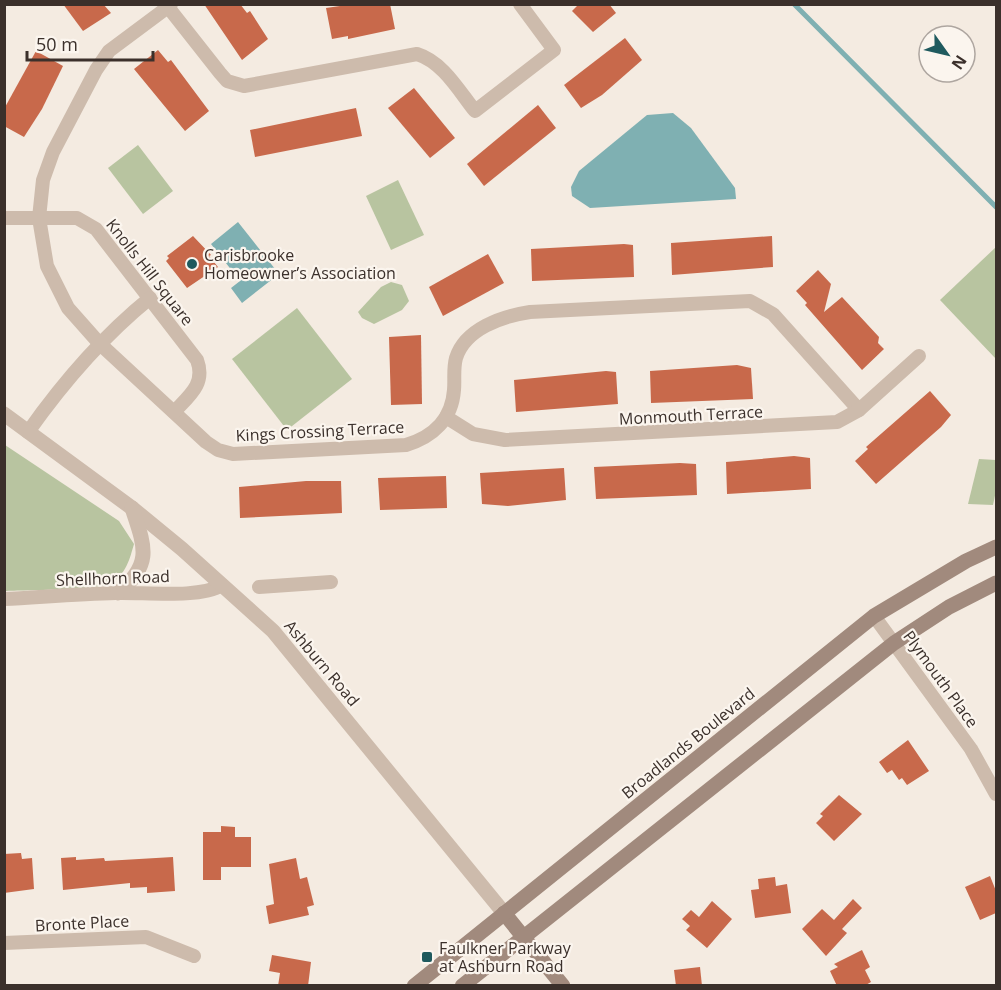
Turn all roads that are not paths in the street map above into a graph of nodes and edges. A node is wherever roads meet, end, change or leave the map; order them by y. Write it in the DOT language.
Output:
graph roads {
  1 [pos="519,4"];
  2 [pos="170,6"];
  3 [pos="4,218"];
  4 [pos="39,218"];
  5 [pos="150,298"];
  6 [pos="99,343"];
  7 [pos="919,356"];
  8 [pos="859,410"];
  9 [pos="174,412"];
  10 [pos="4,414"];
  11 [pos="446,417"];
  12 [pos="28,432"];
  13 [pos="132,508"];
  14 [pos="996,547"];
  15 [pos="331,582"];
  16 [pos="996,583"];
  17 [pos="222,585"];
  18 [pos="259,587"];
  19 [pos="118,593"];
  20 [pos="4,599"];
  21 [pos="874,616"];
  22 [pos="894,643"];
  23 [pos="996,794"];
  24 [pos="504,913"];
  25 [pos="525,938"];
  26 [pos="4,943"];
  27 [pos="194,956"];
  28 [pos="414,986"];
  29 [pos="462,986"];
  30 [pos="563,986"];
  1 -- 2 [label="street, Kings Crossing Terrace"];
  2 -- 4 [label="street, Kings Crossing Terrace"];
  3 -- 4 [label="street, Knolls Hill Square"];
  4 -- 5 [label="street, Knolls Hill Square"];
  4 -- 6 [label="street, Kings Crossing Terrace"];
  5 -- 6 [label="street"];
  5 -- 9 [label="street, Knolls Hill Square"];
  6 -- 9 [label="street, Kings Crossing Terrace"];
  6 -- 12 [label="street"];
  7 -- 8 [label="street, Monmouth Terrace"];
  8 -- 11 [label="street, Monmouth Terrace"];
  8 -- 11 [label="street"];
  9 -- 11 [label="street, Kings Crossing Terrace"];
  10 -- 12 [label="street, Ashburn Road"];
  12 -- 13 [label="street, Ashburn Road"];
  13 -- 17 [label="street, Ashburn Road"];
  13 -- 19 [label="street"];
  14 -- 21 [label="main road, Broadlands Boulevard"];
  15 -- 18 [label="street"];
  16 -- 22 [label="main road"];
  17 -- 19 [label="street, Shellhorn Road"];
  17 -- 24 [label="street, Ashburn Road"];
  19 -- 20 [label="street, Shellhorn Road"];
  21 -- 22 [label="street, Plymouth Place"];
  21 -- 24 [label="main road, Broadlands Boulevard"];
  22 -- 23 [label="street, Plymouth Place"];
  22 -- 25 [label="main road"];
  24 -- 25 [label="main road, Ashburn Road"];
  24 -- 28 [label="main road, Broadlands Boulevard"];
  25 -- 29 [label="main road"];
  25 -- 30 [label="main road, Ashburn Road"];
  26 -- 27 [label="street, Bronte Place"];
}
